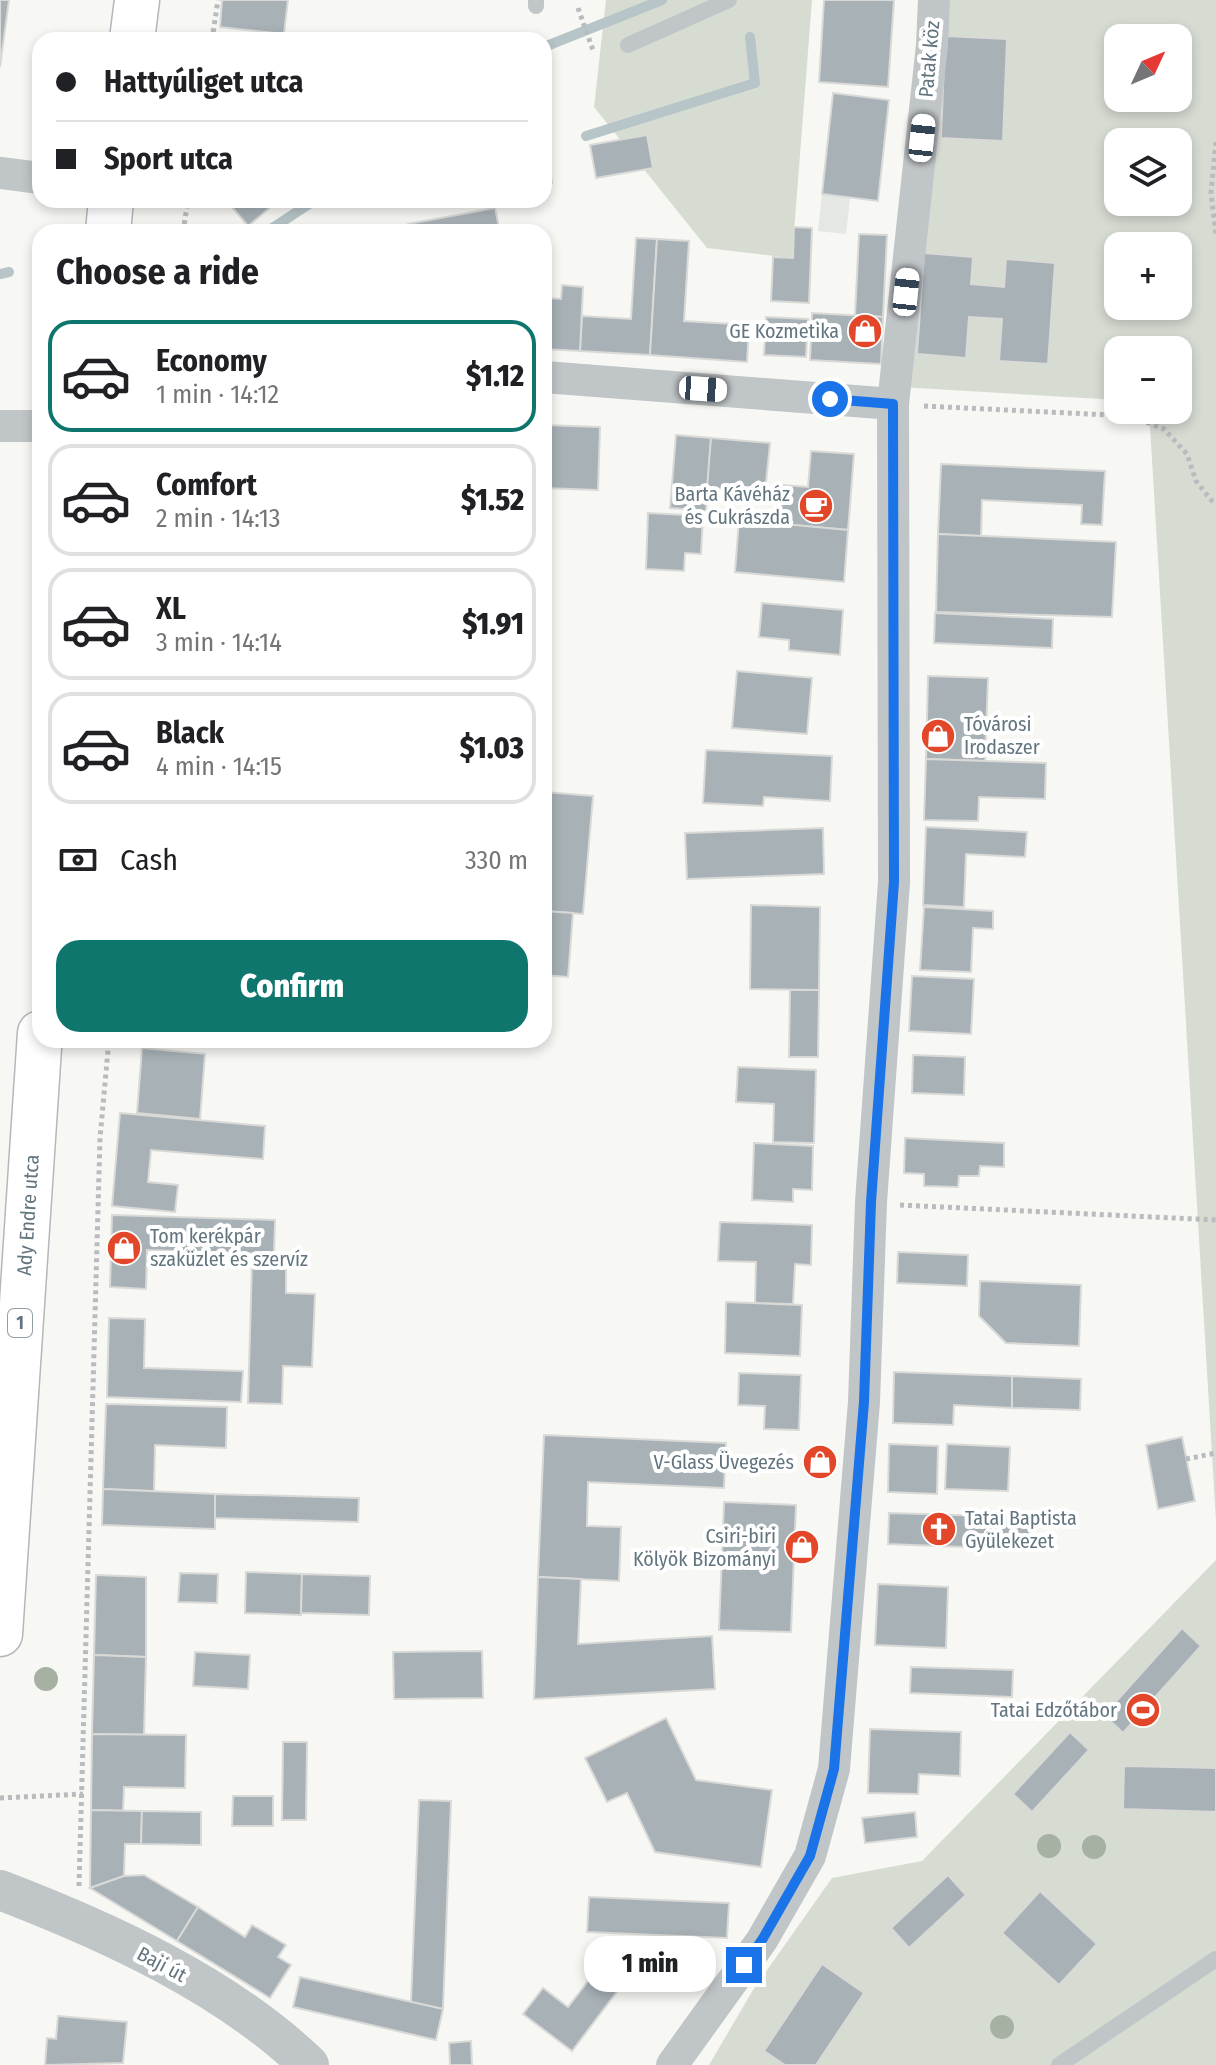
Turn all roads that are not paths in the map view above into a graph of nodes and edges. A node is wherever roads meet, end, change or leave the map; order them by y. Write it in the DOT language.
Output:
graph roads {
  1 [pos="137,0"];
  2 [pos="729,0"];
  3 [pos="934,0"];
  4 [pos="133,32"];
  5 [pos="628,45"];
  6 [pos="0,173"];
  7 [pos="32,177"];
  8 [pos="552,378"];
  9 [pos="893,404"];
  10 [pos="0,426"];
  11 [pos="32,426"];
  12 [pos="39,1048"];
  13 [pos="0,1634"];
  14 [pos="0,1890"];
  15 [pos="1216,1959"];
  16 [pos="309,2065"];
  17 [pos="672,2065"];
  18 [pos="1059,2065"];
  1 -- 4 [label="main road"];
  2 -- 5 [label="lane"];
  3 -- 9 [label="street, Patak köz"];
  6 -- 7 [label="street"];
  8 -- 9 [label="street"];
  9 -- 17 [label="street, Patak köz"];
  10 -- 11 [label="street"];
  12 -- 13 [label="main road, Ady Endre utca / 1"];
  14 -- 16 [label="street, Baji út"];
  15 -- 18 [label="lane"];
}
